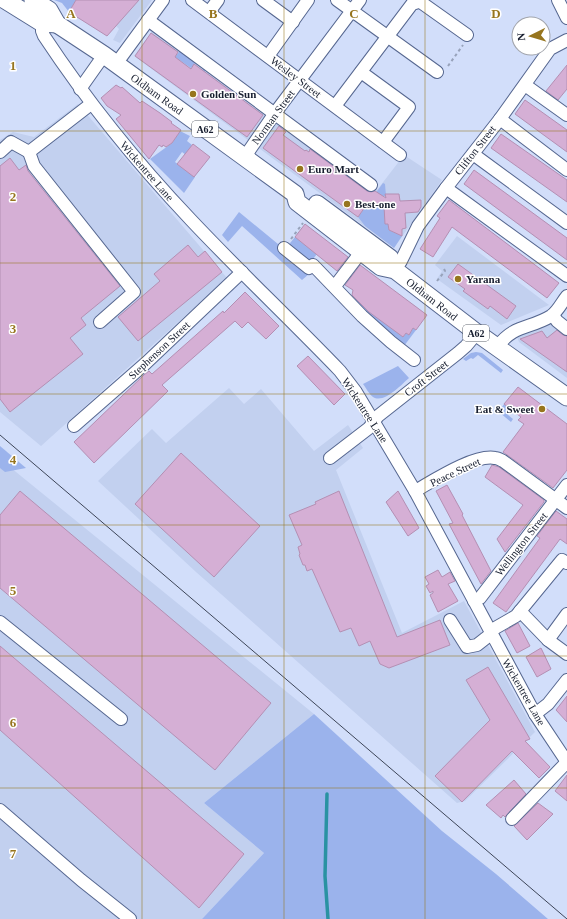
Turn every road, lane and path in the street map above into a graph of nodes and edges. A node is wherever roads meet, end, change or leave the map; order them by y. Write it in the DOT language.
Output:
graph roads {
  1 [pos="5,0"];
  2 [pos="33,0"];
  3 [pos="163,0"];
  4 [pos="192,0"];
  5 [pos="218,0"];
  6 [pos="263,0"];
  7 [pos="308,0"];
  8 [pos="337,0"];
  9 [pos="360,0"];
  10 [pos="421,0"];
  11 [pos="558,0"];
  12 [pos="352,11"];
  13 [pos="209,12"];
  14 [pos="567,18"];
  15 [pos="148,20"];
  16 [pos="293,22"];
  17 [pos="50,24"];
  18 [pos="388,35"];
  19 [pos="466,35"];
  20 [pos="567,40"];
  21 [pos="268,56"];
  22 [pos="110,59"];
  23 [pos="361,72"];
  24 [pos="437,72"];
  25 [pos="300,80"];
  26 [pos="525,85"];
  27 [pos="80,89"];
  28 [pos="91,104"];
  29 [pos="335,106"];
  30 [pos="275,113"];
  31 [pos="567,115"];
  32 [pos="500,119"];
  33 [pos="383,142"];
  34 [pos="0,152"];
  35 [pos="29,152"];
  36 [pos="473,154"];
  37 [pos="400,155"];
  38 [pos="244,158"];
  39 [pos="567,170"];
  40 [pos="371,185"];
  41 [pos="446,188"];
  42 [pos="294,194"];
  43 [pos="307,218"];
  44 [pos="567,223"];
  45 [pos="284,248"];
  46 [pos="361,252"];
  47 [pos="444,269"];
  48 [pos="395,270"];
  49 [pos="242,272"];
  50 [pos="567,276"];
  51 [pos="437,281"];
  52 [pos="335,286"];
  53 [pos="567,296"];
  54 [pos="552,315"];
  55 [pos="100,322"];
  56 [pos="567,329"];
  57 [pos="477,333"];
  58 [pos="497,348"];
  59 [pos="414,360"];
  60 [pos="567,397"];
  61 [pos="374,423"];
  62 [pos="74,426"];
  63 [pos="330,458"];
  64 [pos="567,485"];
  65 [pos="415,491"];
  66 [pos="556,500"];
  67 [pos="567,508"];
  68 [pos="567,563"];
  69 [pos="474,602"];
  70 [pos="520,611"];
  71 [pos="567,614"];
  72 [pos="450,620"];
  73 [pos="0,622"];
  74 [pos="490,633"];
  75 [pos="548,640"];
  76 [pos="567,654"];
  77 [pos="566,682"];
  78 [pos="535,714"];
  79 [pos="121,719"];
  80 [pos="567,762"];
  81 [pos="0,810"];
  82 [pos="512,819"];
  83 [pos="130,919"];
  1 -- 17 [label="highway, Oldham Road / A62"];
  2 -- 17 [label="highway, Oldham Road / A62"];
  3 -- 15 [label="street"];
  4 -- 13 [label="street, Wesley Street"];
  5 -- 13 [label="street"];
  6 -- 16 [label="street"];
  7 -- 16 [label="street"];
  8 -- 12 [label="street"];
  9 -- 12 [label="street, Norman Street"];
  10 -- 18 [label="street"];
  10 -- 19 [label="street"];
  11 -- 14 [label="street"];
  12 -- 18 [label="street"];
  12 -- 25 [label="street, Norman Street"];
  13 -- 21 [label="street, Wesley Street"];
  15 -- 22 [label="street"];
  15 -- 30 [label="street"];
  16 -- 21 [label="street"];
  17 -- 22 [label="highway, Oldham Road / A62"];
  17 -- 27 [label="street, Wickentree Lane"];
  18 -- 23 [label="street"];
  18 -- 24 [label="street"];
  19 -- 24 [label="path"];
  20 -- 26 [label="street, Clifton Street"];
  21 -- 25 [label="street, Wesley Street"];
  22 -- 27 [label="street"];
  22 -- 38 [label="highway, Oldham Road / A62"];
  23 -- 29 [label="street"];
  23 -- 33 [label="street"];
  25 -- 29 [label="street, Wesley Street"];
  25 -- 30 [label="street, Norman Street"];
  26 -- 31 [label="street"];
  26 -- 32 [label="street, Clifton Street"];
  27 -- 28 [label="street, Wickentree Lane"];
  28 -- 35 [label="street"];
  28 -- 49 [label="street, Wickentree Lane"];
  29 -- 33 [label="street, Wesley Street"];
  30 -- 38 [label="street, Norman Street"];
  30 -- 40 [label="street"];
  32 -- 36 [label="street, Clifton Street"];
  32 -- 39 [label="street"];
  33 -- 37 [label="street, Wesley Street"];
  34 -- 35 [label="street"];
  35 -- 55 [label="street"];
  36 -- 41 [label="street, Clifton Street"];
  36 -- 44 [label="street"];
  38 -- 42 [label="highway, Oldham Road / A62"];
  41 -- 48 [label="street, Clifton Street"];
  41 -- 50 [label="street"];
  42 -- 46 [label="highway, Oldham Road / A62"];
  42 -- 48 [label="highway, Oldham Road / A62"];
  43 -- 45 [label="path"];
  45 -- 52 [label="street"];
  46 -- 48 [label="highway, Oldham Road / A62"];
  46 -- 52 [label="street"];
  47 -- 51 [label="path"];
  48 -- 57 [label="highway, Oldham Road / A62"];
  49 -- 61 [label="street, Wickentree Lane"];
  49 -- 62 [label="street, Stephenson Street"];
  52 -- 59 [label="street"];
  53 -- 54 [label="street"];
  54 -- 56 [label="street"];
  54 -- 58 [label="street"];
  57 -- 58 [label="highway, Oldham Road / A62"];
  57 -- 61 [label="street, Croft Street"];
  58 -- 60 [label="highway, Oldham Road / A62"];
  61 -- 63 [label="street, Croft Street"];
  61 -- 65 [label="street, Wickentree Lane"];
  64 -- 66 [label="street, Wellington Street"];
  65 -- 66 [label="street, Peace Street"];
  65 -- 69 [label="street, Wickentree Lane"];
  66 -- 67 [label="street, Peace Street"];
  66 -- 69 [label="street, Wellington Street"];
  68 -- 70 [label="street"];
  69 -- 74 [label="street, Wickentree Lane"];
  70 -- 74 [label="street"];
  70 -- 75 [label="street"];
  71 -- 75 [label="street"];
  72 -- 74 [label="street"];
  73 -- 79 [label="street"];
  74 -- 78 [label="street, Wickentree Lane"];
  75 -- 76 [label="street"];
  77 -- 78 [label="street"];
  78 -- 80 [label="street, Wickentree Lane"];
  80 -- 82 [label="street"];
  81 -- 83 [label="street"];
}
